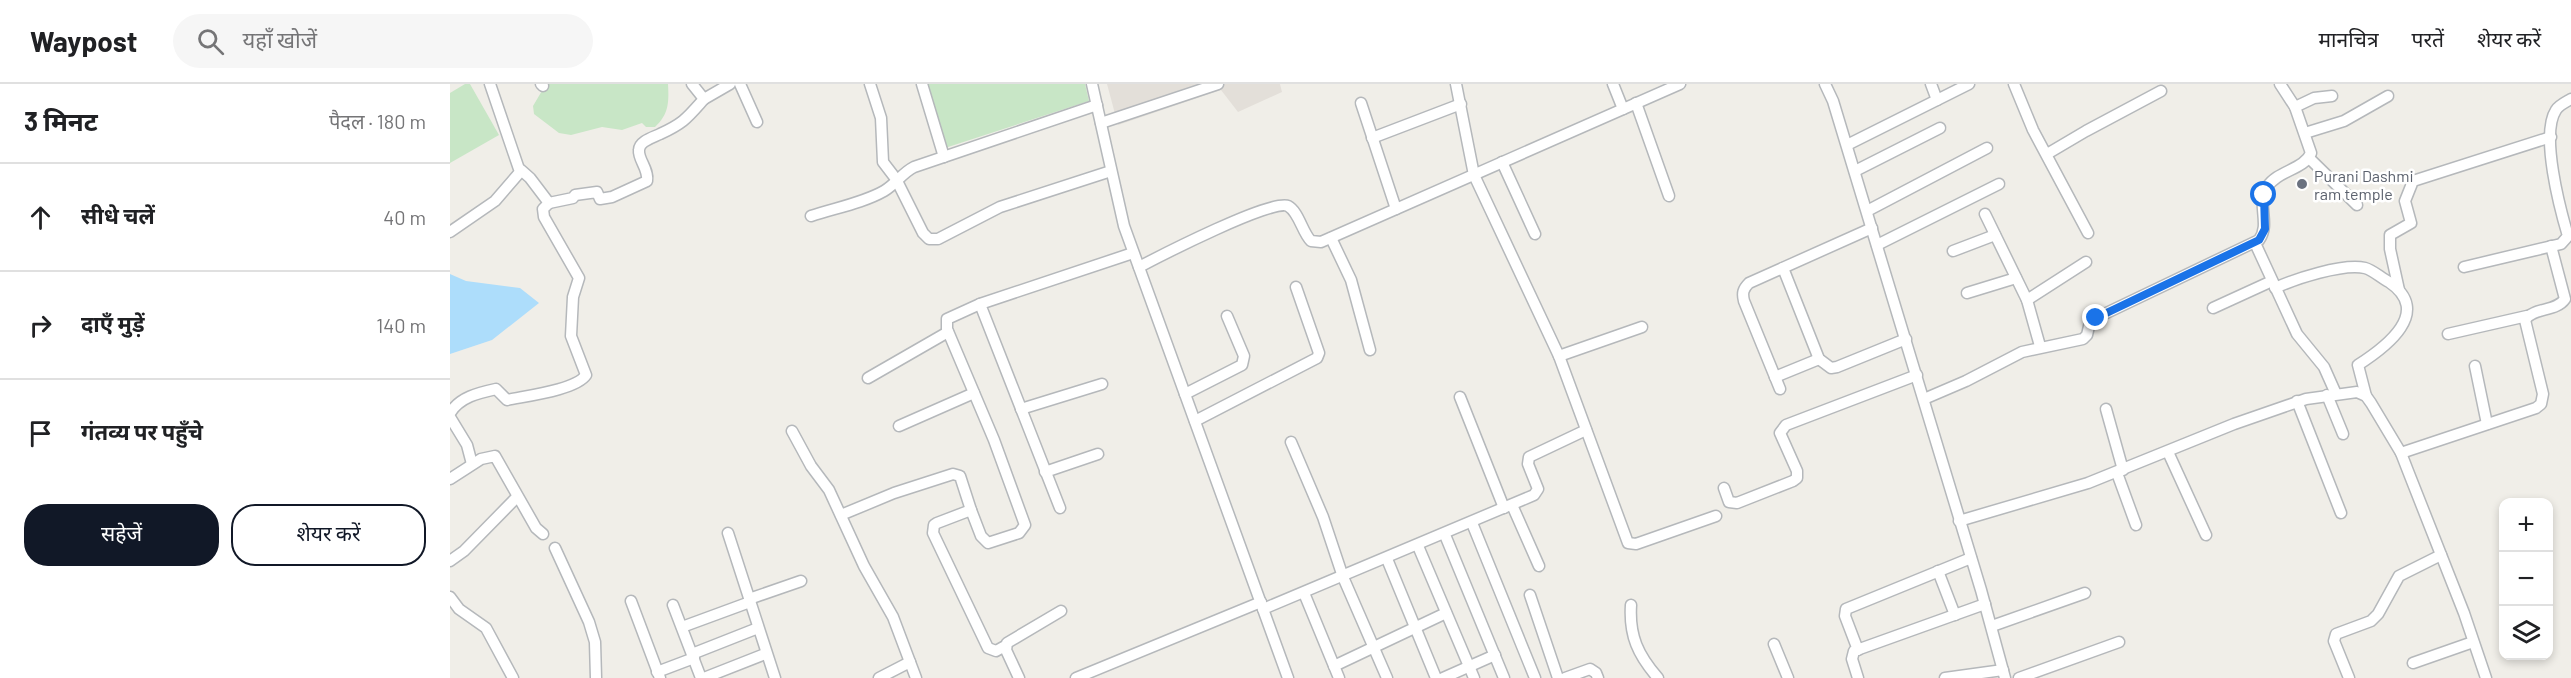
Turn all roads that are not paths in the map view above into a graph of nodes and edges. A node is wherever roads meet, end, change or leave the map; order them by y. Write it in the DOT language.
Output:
graph roads {
  1 [pos="490,84"];
  2 [pos="692,84"];
  3 [pos="730,84"];
  4 [pos="740,84"];
  5 [pos="870,84"];
  6 [pos="922,84"];
  7 [pos="1092,84"];
  8 [pos="1218,84"];
  9 [pos="1456,84"];
  10 [pos="1613,84"];
  11 [pos="1680,84"];
  12 [pos="1825,84"];
  13 [pos="1931,84"];
  14 [pos="1969,84"];
  15 [pos="2014,84"];
  16 [pos="2280,84"];
  17 [pos="2161,91"];
  18 [pos="2332,96"];
  19 [pos="2388,96"];
  20 [pos="704,99"];
  21 [pos="2571,99"];
  22 [pos="1937,100"];
  23 [pos="1361,102"];
  24 [pos="1636,103"];
  25 [pos="1461,104"];
  26 [pos="1097,105"];
  27 [pos="2295,107"];
  28 [pos="1623,109"];
  29 [pos="757,122"];
  30 [pos="1101,123"];
  31 [pos="1940,128"];
  32 [pos="2305,133"];
  33 [pos="2551,137"];
  34 [pos="1372,138"];
  35 [pos="1847,145"];
  36 [pos="1987,148"];
  37 [pos="2047,154"];
  38 [pos="944,157"];
  39 [pos="2309,158"];
  40 [pos="1502,162"];
  41 [pos="521,170"];
  42 [pos="1112,171"];
  43 [pos="1855,171"];
  44 [pos="1474,175"];
  45 [pos="896,179"];
  46 [pos="1999,184"];
  47 [pos="1668,196"];
  48 [pos="549,203"];
  49 [pos="2357,205"];
  50 [pos="1396,209"];
  51 [pos="1867,211"];
  52 [pos="1985,214"];
  53 [pos="811,216"];
  54 [pos="1872,228"];
  55 [pos="450,232"];
  56 [pos="2088,233"];
  57 [pos="1535,234"];
  58 [pos="1995,235"];
  59 [pos="1331,238"];
  60 [pos="2255,243"];
  61 [pos="1877,245"];
  62 [pos="2551,246"];
  63 [pos="1953,251"];
  64 [pos="1133,253"];
  65 [pos="2085,261"];
  66 [pos="1139,267"];
  67 [pos="2464,267"];
  68 [pos="1783,268"];
  69 [pos="2016,278"];
  70 [pos="2274,285"];
  71 [pos="1296,287"];
  72 [pos="2399,290"];
  73 [pos="1967,293"];
  74 [pos="2027,300"];
  75 [pos="980,304"];
  76 [pos="2213,308"];
  77 [pos="1227,316"];
  78 [pos="2527,316"];
  79 [pos="1642,327"];
  80 [pos="948,332"];
  81 [pos="2448,333"];
  82 [pos="1906,339"];
  83 [pos="2040,346"];
  84 [pos="1370,350"];
  85 [pos="1559,356"];
  86 [pos="1819,359"];
  87 [pos="2475,366"];
  88 [pos="1917,375"];
  89 [pos="1775,377"];
  90 [pos="868,378"];
  91 [pos="1102,384"];
  92 [pos="1780,389"];
  93 [pos="974,393"];
  94 [pos="1185,393"];
  95 [pos="2332,394"];
  96 [pos="2366,396"];
  97 [pos="1460,397"];
  98 [pos="1924,399"];
  99 [pos="2297,401"];
  100 [pos="1021,408"];
  101 [pos="2106,409"];
  102 [pos="450,415"];
  103 [pos="1195,421"];
  104 [pos="2487,424"];
  105 [pos="899,426"];
  106 [pos="1586,430"];
  107 [pos="792,431"];
  108 [pos="2343,434"];
  109 [pos="1291,442"];
  110 [pos="2169,452"];
  111 [pos="2401,453"];
  112 [pos="1098,454"];
  113 [pos="472,464"];
  114 [pos="1045,472"];
  115 [pos="2120,472"];
  116 [pos="450,479"];
  117 [pos="1724,488"];
  118 [pos="515,499"];
  119 [pos="1508,507"];
  120 [pos="1060,508"];
  121 [pos="971,510"];
  122 [pos="2341,513"];
  123 [pos="840,515"];
  124 [pos="1716,516"];
  125 [pos="1959,521"];
  126 [pos="1472,523"];
  127 [pos="2136,525"];
  128 [pos="728,533"];
  129 [pos="543,534"];
  130 [pos="1444,534"];
  131 [pos="2206,535"];
  132 [pos="1418,546"];
  133 [pos="555,548"];
  134 [pos="2441,555"];
  135 [pos="1971,558"];
  136 [pos="1387,559"];
  137 [pos="450,561"];
  138 [pos="1539,566"];
  139 [pos="1938,571"];
  140 [pos="1343,577"];
  141 [pos="801,581"];
  142 [pos="2085,592"];
  143 [pos="1304,593"];
  144 [pos="1530,595"];
  145 [pos="450,597"];
  146 [pos="750,600"];
  147 [pos="631,602"];
  148 [pos="1985,604"];
  149 [pos="673,605"];
  150 [pos="1630,605"];
  151 [pos="1262,606"];
  152 [pos="1061,611"];
  153 [pos="1446,613"];
  154 [pos="1954,615"];
  155 [pos="1992,626"];
  156 [pos="682,627"];
  157 [pos="758,628"];
  158 [pos="1415,628"];
  159 [pos="2119,642"];
  160 [pos="2473,642"];
  161 [pos="1774,645"];
  162 [pos="1005,646"];
  163 [pos="1374,647"];
  164 [pos="1858,650"];
  165 [pos="765,654"];
  166 [pos="1495,655"];
  167 [pos="693,656"];
  168 [pos="910,663"];
  169 [pos="2413,663"];
  170 [pos="1334,666"];
  171 [pos="1469,666"];
  172 [pos="1102,667"];
  173 [pos="2004,674"];
  174 [pos="658,675"];
  175 [pos="513,678"];
  176 [pos="596,678"];
  177 [pos="703,678"];
  178 [pos="775,678"];
  179 [pos="879,678"];
  180 [pos="916,678"];
  181 [pos="1019,678"];
  182 [pos="1076,678"];
  183 [pos="1106,678"];
  184 [pos="1288,678"];
  185 [pos="1339,678"];
  186 [pos="1388,678"];
  187 [pos="1436,678"];
  188 [pos="1443,678"];
  189 [pos="1474,678"];
  190 [pos="1504,678"];
  191 [pos="1535,678"];
  192 [pos="1558,678"];
  193 [pos="1565,678"];
  194 [pos="1598,678"];
  195 [pos="1658,678"];
  196 [pos="1788,678"];
  197 [pos="1858,678"];
  198 [pos="1945,678"];
  199 [pos="2019,678"];
  200 [pos="2349,678"];
  201 [pos="2486,678"];
  1 -- 41 [label="street"];
  2 -- 20 [label="street"];
  3 -- 20 [label="street"];
  4 -- 29 [label="street"];
  5 -- 45 [label="street"];
  6 -- 38 [label="street"];
  7 -- 26 [label="street"];
  8 -- 30 [label="street"];
  9 -- 25 [label="street"];
  10 -- 28 [label="street"];
  11 -- 24 [label="street"];
  12 -- 35 [label="street"];
  13 -- 22 [label="street"];
  14 -- 22 [label="street"];
  15 -- 37 [label="street"];
  16 -- 27 [label="street"];
  17 -- 37 [label="street"];
  18 -- 27 [label="street"];
  19 -- 32 [label="street"];
  20 -- 48 [label="street"];
  21 -- 33 [label="street"];
  22 -- 35 [label="street"];
  23 -- 34 [label="street"];
  24 -- 28 [label="street"];
  24 -- 47 [label="street"];
  25 -- 34 [label="street"];
  25 -- 44 [label="street"];
  26 -- 30 [label="street"];
  26 -- 38 [label="street"];
  27 -- 32 [label="street"];
  28 -- 40 [label="street"];
  30 -- 42 [label="street"];
  31 -- 43 [label="street"];
  32 -- 39 [label="street"];
  33 -- 62 [label="street"];
  33 -- 72 [label="street"];
  34 -- 50 [label="street"];
  35 -- 43 [label="street"];
  36 -- 51 [label="street"];
  37 -- 56 [label="street"];
  38 -- 45 [label="street"];
  39 -- 49 [label="street"];
  39 -- 60 [label="street"];
  40 -- 44 [label="street"];
  40 -- 57 [label="street"];
  41 -- 48 [label="street"];
  41 -- 55 [label="street"];
  42 -- 45 [label="street"];
  42 -- 64 [label="street"];
  43 -- 51 [label="street"];
  44 -- 50 [label="street"];
  44 -- 85 [label="street"];
  45 -- 53 [label="street"];
  46 -- 61 [label="street"];
  48 -- 102 [label="street"];
  50 -- 59 [label="street"];
  51 -- 54 [label="street"];
  52 -- 58 [label="street"];
  54 -- 61 [label="street"];
  54 -- 68 [label="street"];
  58 -- 63 [label="street"];
  58 -- 69 [label="street"];
  59 -- 66 [label="street"];
  59 -- 84 [label="street"];
  60 -- 70 [label="street"];
  60 -- 83 [label="street"];
  61 -- 82 [label="street"];
  62 -- 67 [label="street"];
  62 -- 78 [label="street"];
  64 -- 66 [label="street"];
  64 -- 75 [label="street"];
  65 -- 74 [label="street"];
  66 -- 94 [label="street"];
  68 -- 86 [label="street"];
  68 -- 89 [label="street"];
  69 -- 73 [label="street"];
  69 -- 74 [label="street"];
  70 -- 72 [label="street"];
  70 -- 76 [label="street"];
  70 -- 95 [label="street"];
  71 -- 103 [label="street"];
  72 -- 96 [label="street"];
  74 -- 83 [label="street"];
  75 -- 80 [label="street"];
  75 -- 100 [label="street"];
  77 -- 94 [label="street"];
  78 -- 81 [label="street"];
  78 -- 104 [label="street"];
  79 -- 85 [label="street"];
  80 -- 90 [label="street"];
  80 -- 93 [label="street"];
  82 -- 86 [label="street"];
  82 -- 88 [label="street"];
  83 -- 98 [label="street"];
  85 -- 106 [label="street"];
  86 -- 89 [label="street"];
  87 -- 104 [label="street"];
  88 -- 98 [label="street"];
  88 -- 117 [label="street"];
  89 -- 92 [label="street"];
  91 -- 100 [label="street"];
  93 -- 105 [label="street"];
  93 -- 121 [label="street"];
  94 -- 103 [label="street"];
  95 -- 96 [label="street"];
  95 -- 99 [label="street"];
  95 -- 108 [label="street"];
  96 -- 111 [label="street"];
  97 -- 119 [label="street"];
  98 -- 125 [label="street"];
  99 -- 110 [label="street"];
  99 -- 122 [label="street"];
  100 -- 114 [label="street"];
  101 -- 115 [label="street"];
  102 -- 113 [label="street"];
  103 -- 151 [label="street"];
  104 -- 111 [label="street"];
  106 -- 119 [label="street"];
  106 -- 124 [label="street"];
  107 -- 123 [label="street"];
  109 -- 140 [label="street"];
  110 -- 115 [label="street"];
  110 -- 131 [label="street"];
  111 -- 134 [label="street"];
  112 -- 114 [label="street"];
  113 -- 116 [label="street"];
  113 -- 129 [label="street"];
  114 -- 120 [label="street"];
  115 -- 125 [label="street"];
  115 -- 127 [label="street"];
  118 -- 137 [label="street"];
  119 -- 126 [label="street"];
  119 -- 138 [label="street"];
  121 -- 123 [label="street"];
  121 -- 162 [label="street"];
  123 -- 168 [label="street"];
  125 -- 135 [label="street"];
  126 -- 130 [label="street"];
  126 -- 191 [label="street"];
  128 -- 146 [label="street"];
  130 -- 132 [label="street"];
  130 -- 166 [label="street"];
  132 -- 136 [label="street"];
  132 -- 153 [label="street"];
  133 -- 176 [label="street"];
  134 -- 160 [label="street"];
  134 -- 200 [label="street"];
  135 -- 139 [label="street"];
  135 -- 148 [label="street"];
  136 -- 140 [label="street"];
  136 -- 158 [label="street"];
  139 -- 154 [label="street"];
  139 -- 164 [label="street"];
  140 -- 143 [label="street"];
  140 -- 163 [label="street"];
  141 -- 146 [label="street"];
  142 -- 155 [label="street"];
  143 -- 151 [label="street"];
  143 -- 170 [label="street"];
  144 -- 192 [label="street"];
  145 -- 175 [label="street"];
  146 -- 156 [label="street"];
  146 -- 157 [label="street"];
  147 -- 174 [label="street"];
  148 -- 154 [label="street"];
  148 -- 155 [label="street"];
  149 -- 156 [label="street"];
  150 -- 195 [label="street"];
  151 -- 172 [label="street"];
  151 -- 184 [label="street"];
  152 -- 162 [label="street"];
  153 -- 158 [label="street"];
  153 -- 171 [label="street"];
  154 -- 164 [label="street"];
  155 -- 173 [label="street"];
  156 -- 167 [label="street"];
  157 -- 165 [label="street"];
  157 -- 167 [label="street"];
  158 -- 163 [label="street"];
  158 -- 187 [label="street"];
  159 -- 199 [label="street"];
  160 -- 169 [label="street"];
  160 -- 201 [label="street"];
  161 -- 196 [label="street"];
  162 -- 181 [label="street"];
  163 -- 170 [label="street"];
  163 -- 186 [label="street"];
  164 -- 197 [label="street"];
  165 -- 177 [label="street"];
  165 -- 178 [label="street"];
  166 -- 171 [label="street"];
  166 -- 190 [label="street"];
  167 -- 174 [label="street"];
  167 -- 177 [label="street"];
  168 -- 179 [label="street"];
  168 -- 180 [label="street"];
  170 -- 185 [label="street"];
  171 -- 188 [label="street"];
  171 -- 189 [label="street"];
  172 -- 182 [label="street"];
  172 -- 183 [label="street"];
  173 -- 198 [label="street"];
  193 -- 194 [label="street"];
}
